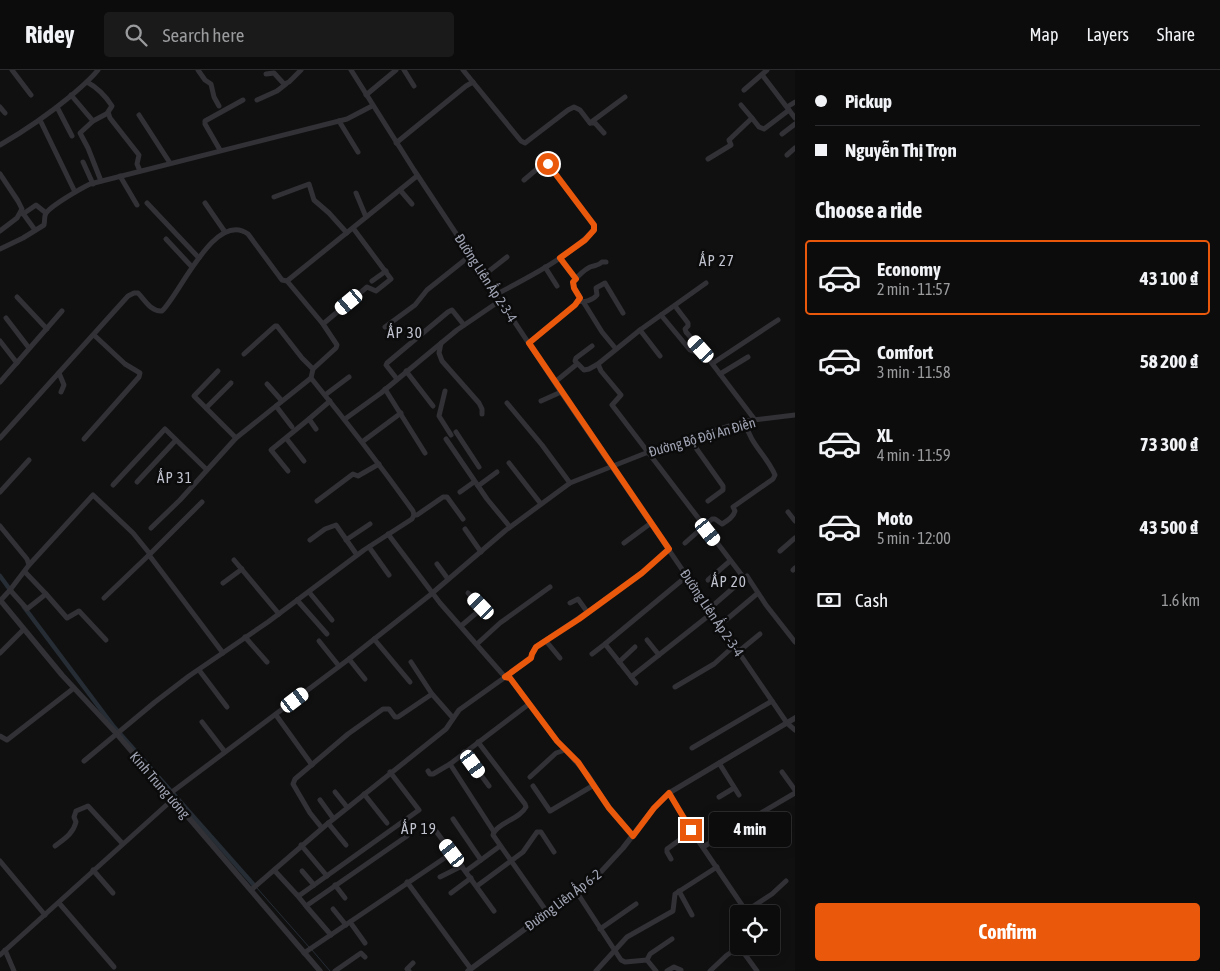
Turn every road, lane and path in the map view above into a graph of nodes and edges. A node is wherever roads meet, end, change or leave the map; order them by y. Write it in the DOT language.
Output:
graph roads {
  1 [pos="12,70"];
  2 [pos="198,70"];
  3 [pos="301,70"];
  4 [pos="350,70"];
  5 [pos="396,70"];
  6 [pos="404,70"];
  7 [pos="464,70"];
  8 [pos="767,70"];
  9 [pos="96,71"];
  10 [pos="266,74"];
  11 [pos="763,76"];
  12 [pos="87,82"];
  13 [pos="473,82"];
  14 [pos="286,84"];
  15 [pos="414,86"];
  16 [pos="744,90"];
  17 [pos="31,95"];
  18 [pos="71,95"];
  19 [pos="366,95"];
  20 [pos="625,97"];
  21 [pos="243,100"];
  22 [pos="256,100"];
  23 [pos="795,102"];
  24 [pos="741,105"];
  25 [pos="219,106"];
  26 [pos="372,106"];
  27 [pos="0,107"];
  28 [pos="57,107"];
  29 [pos="788,109"];
  30 [pos="5,113"];
  31 [pos="108,113"];
  32 [pos="139,114"];
  33 [pos="752,118"];
  34 [pos="795,118"];
  35 [pos="40,120"];
  36 [pos="93,121"];
  37 [pos="339,121"];
  38 [pos="590,123"];
  39 [pos="795,124"];
  40 [pos="604,133"];
  41 [pos="782,134"];
  42 [pos="72,136"];
  43 [pos="396,143"];
  44 [pos="0,145"];
  45 [pos="795,148"];
  46 [pos="220,150"];
  47 [pos="358,152"];
  48 [pos="786,155"];
  49 [pos="708,159"];
  50 [pos="83,162"];
  51 [pos="170,164"];
  52 [pos="140,171"];
  53 [pos="0,174"];
  54 [pos="120,176"];
  55 [pos="417,176"];
  56 [pos="524,180"];
  57 [pos="101,181"];
  58 [pos="93,184"];
  59 [pos="400,190"];
  60 [pos="75,192"];
  61 [pos="356,193"];
  62 [pos="274,197"];
  63 [pos="146,203"];
  64 [pos="205,203"];
  65 [pos="412,204"];
  66 [pos="137,205"];
  67 [pos="22,212"];
  68 [pos="46,213"];
  69 [pos="366,218"];
  70 [pos="353,228"];
  71 [pos="35,230"];
  72 [pos="0,231"];
  73 [pos="225,232"];
  74 [pos="347,234"];
  75 [pos="166,239"];
  76 [pos="0,249"];
  77 [pos="471,255"];
  78 [pos="507,257"];
  79 [pos="199,258"];
  80 [pos="560,258"];
  81 [pos="606,262"];
  82 [pos="545,267"];
  83 [pos="192,268"];
  84 [pos="386,271"];
  85 [pos="484,275"];
  86 [pos="576,279"];
  87 [pos="287,281"];
  88 [pos="372,281"];
  89 [pos="706,283"];
  90 [pos="556,286"];
  91 [pos="497,294"];
  92 [pos="17,297"];
  93 [pos="501,300"];
  94 [pos="578,301"];
  95 [pos="584,303"];
  96 [pos="675,306"];
  97 [pos="62,311"];
  98 [pos="623,313"];
  99 [pos="661,316"];
  100 [pos="6,318"];
  101 [pos="778,320"];
  102 [pos="323,324"];
  103 [pos="464,325"];
  104 [pos="384,327"];
  105 [pos="47,328"];
  106 [pos="640,330"];
  107 [pos="94,335"];
  108 [pos="0,341"];
  109 [pos="442,342"];
  110 [pos="529,343"];
  111 [pos="592,346"];
  112 [pos="29,348"];
  113 [pos="616,349"];
  114 [pos="701,349"];
  115 [pos="244,354"];
  116 [pos="660,356"];
  117 [pos="748,357"];
  118 [pos="17,363"];
  119 [pos="712,363"];
  120 [pos="577,364"];
  121 [pos="598,364"];
  122 [pos="313,369"];
  123 [pos="218,371"];
  124 [pos="406,372"];
  125 [pos="59,373"];
  126 [pos="720,374"];
  127 [pos="1,377"];
  128 [pos="349,377"];
  129 [pos="310,378"];
  130 [pos="397,379"];
  131 [pos="555,382"];
  132 [pos="231,383"];
  133 [pos="267,384"];
  134 [pos="385,389"];
  135 [pos="445,391"];
  136 [pos="61,392"];
  137 [pos="561,392"];
  138 [pos="325,396"];
  139 [pos="541,400"];
  140 [pos="282,401"];
  141 [pos="330,401"];
  142 [pos="507,403"];
  143 [pos="276,406"];
  144 [pos="432,406"];
  145 [pos="206,408"];
  146 [pos="401,413"];
  147 [pos="482,414"];
  148 [pos="795,415"];
  149 [pos="309,419"];
  150 [pos="345,419"];
  151 [pos="755,420"];
  152 [pos="746,422"];
  153 [pos="292,427"];
  154 [pos="316,429"];
  155 [pos="451,436"];
  156 [pos="0,438"];
  157 [pos="84,438"];
  158 [pos="236,438"];
  159 [pos="286,438"];
  160 [pos="691,438"];
  161 [pos="176,440"];
  162 [pos="362,442"];
  163 [pos="648,452"];
  164 [pos="425,453"];
  165 [pos="30,460"];
  166 [pos="304,461"];
  167 [pos="508,462"];
  168 [pos="379,464"];
  169 [pos="611,466"];
  170 [pos="479,467"];
  171 [pos="207,470"];
  172 [pos="288,471"];
  173 [pos="496,472"];
  174 [pos="137,482"];
  175 [pos="570,483"];
  176 [pos="476,484"];
  177 [pos="112,485"];
  178 [pos="0,492"];
  179 [pos="460,492"];
  180 [pos="708,501"];
  181 [pos="202,502"];
  182 [pos="317,502"];
  183 [pos="541,504"];
  184 [pos="788,512"];
  185 [pos="414,515"];
  186 [pos="464,519"];
  187 [pos="794,519"];
  188 [pos="650,523"];
  189 [pos="370,524"];
  190 [pos="0,526"];
  191 [pos="704,526"];
  192 [pos="510,527"];
  193 [pos="151,528"];
  194 [pos="464,529"];
  195 [pos="388,534"];
  196 [pos="795,538"];
  197 [pos="310,540"];
  198 [pos="346,540"];
  199 [pos="624,543"];
  200 [pos="685,543"];
  201 [pos="369,547"];
  202 [pos="669,549"];
  203 [pos="780,550"];
  204 [pos="481,552"];
  205 [pos="150,555"];
  206 [pos="357,555"];
  207 [pos="234,560"];
  208 [pos="730,561"];
  209 [pos="437,564"];
  210 [pos="29,565"];
  211 [pos="242,569"];
  212 [pos="25,572"];
  213 [pos="389,575"];
  214 [pos="688,576"];
  215 [pos="744,578"];
  216 [pos="448,580"];
  217 [pos="708,580"];
  218 [pos="223,583"];
  219 [pos="550,587"];
  220 [pos="10,590"];
  221 [pos="309,592"];
  222 [pos="432,593"];
  223 [pos="468,593"];
  224 [pos="758,593"];
  225 [pos="46,594"];
  226 [pos="104,598"];
  227 [pos="1,599"];
  228 [pos="297,600"];
  229 [pos="570,603"];
  230 [pos="710,611"];
  231 [pos="588,613"];
  232 [pos="279,614"];
  233 [pos="332,620"];
  234 [pos="726,620"];
  235 [pos="461,626"];
  236 [pos="24,630"];
  237 [pos="327,634"];
  238 [pos="760,634"];
  239 [pos="245,638"];
  240 [pos="374,639"];
  241 [pos="106,640"];
  242 [pos="647,640"];
  243 [pos="319,641"];
  244 [pos="546,641"];
  245 [pos="795,642"];
  246 [pos="477,644"];
  247 [pos="605,644"];
  248 [pos="734,646"];
  249 [pos="635,647"];
  250 [pos="738,652"];
  251 [pos="0,653"];
  252 [pos="223,653"];
  253 [pos="592,654"];
  254 [pos="659,655"];
  255 [pos="560,658"];
  256 [pos="349,659"];
  257 [pos="267,662"];
  258 [pos="411,662"];
  259 [pos="619,662"];
  260 [pos="339,666"];
  261 [pos="199,670"];
  262 [pos="505,677"];
  263 [pos="631,677"];
  264 [pos="365,679"];
  265 [pos="410,682"];
  266 [pos="636,683"];
  267 [pos="675,687"];
  268 [pos="74,688"];
  269 [pos="432,694"];
  270 [pos="772,701"];
  271 [pos="529,704"];
  272 [pos="228,707"];
  273 [pos="276,715"];
  274 [pos="453,718"];
  275 [pos="795,718"];
  276 [pos="202,722"];
  277 [pos="788,723"];
  278 [pos="795,730"];
  279 [pos="119,731"];
  280 [pos="0,736"];
  281 [pos="478,742"];
  282 [pos="692,748"];
  283 [pos="565,750"];
  284 [pos="225,752"];
  285 [pos="464,752"];
  286 [pos="84,761"];
  287 [pos="719,763"];
  288 [pos="450,764"];
  289 [pos="312,765"];
  290 [pos="428,771"];
  291 [pos="390,772"];
  292 [pos="782,772"];
  293 [pos="530,777"];
  294 [pos="594,785"];
  295 [pos="489,786"];
  296 [pos="533,786"];
  297 [pos="734,788"];
  298 [pos="795,791"];
  299 [pos="335,792"];
  300 [pos="669,793"];
  301 [pos="364,794"];
  302 [pos="171,795"];
  303 [pos="738,795"];
  304 [pos="719,797"];
  305 [pos="320,800"];
  306 [pos="347,807"];
  307 [pos="333,818"];
  308 [pos="453,819"];
  309 [pos="328,823"];
  310 [pos="387,823"];
  311 [pos="433,827"];
  312 [pos="322,828"];
  313 [pos="692,831"];
  314 [pos="494,832"];
  315 [pos="407,836"];
  316 [pos="633,836"];
  317 [pos="122,844"];
  318 [pos="301,845"];
  319 [pos="346,845"];
  320 [pos="55,846"];
  321 [pos="500,846"];
  322 [pos="703,847"];
  323 [pos="554,852"];
  324 [pos="452,853"];
  325 [pos="671,859"];
  326 [pos="481,860"];
  327 [pos="0,861"];
  328 [pos="510,861"];
  329 [pos="462,866"];
  330 [pos="717,867"];
  331 [pos="93,870"];
  332 [pos="274,870"];
  333 [pos="302,871"];
  334 [pos="466,871"];
  335 [pos="328,876"];
  336 [pos="440,877"];
  337 [pos="471,878"];
  338 [pos="786,881"];
  339 [pos="407,882"];
  340 [pos="314,885"];
  341 [pos="335,885"];
  342 [pos="477,886"];
  343 [pos="254,888"];
  344 [pos="576,891"];
  345 [pos="679,891"];
  346 [pos="113,893"];
  347 [pos="451,893"];
  348 [pos="297,895"];
  349 [pos="345,898"];
  350 [pos="58,903"];
  351 [pos="636,904"];
  352 [pos="742,905"];
  353 [pos="758,905"];
  354 [pos="306,906"];
  355 [pos="334,909"];
  356 [pos="494,911"];
  357 [pos="547,912"];
  358 [pos="45,915"];
  359 [pos="692,916"];
  360 [pos="348,923"];
  361 [pos="600,929"];
  362 [pos="330,935"];
  363 [pos="672,939"];
  364 [pos="365,944"];
  365 [pos="614,950"];
  366 [pos="2,952"];
  367 [pos="306,952"];
  368 [pos="730,953"];
  369 [pos="745,955"];
  370 [pos="365,957"];
  371 [pos="647,960"];
  372 [pos="413,963"];
  373 [pos="114,967"];
  374 [pos="470,970"];
  375 [pos="681,970"];
  376 [pos="14,971"];
  377 [pos="320,971"];
  378 [pos="335,971"];
  379 [pos="409,971"];
  380 [pos="596,971"];
  381 [pos="656,971"];
  382 [pos="667,971"];
  383 [pos="710,971"];
  384 [pos="757,971"];
  1 -- 17 [label="street"];
  2 -- 25 [label="street"];
  3 -- 14 [label="street"];
  4 -- 19 [label="street, Đường Liên Ấp 2-3-4"];
  5 -- 19 [label="street"];
  6 -- 15 [label="street"];
  7 -- 13 [label="street"];
  8 -- 16 [label="street"];
  9 -- 12 [label="street"];
  10 -- 14 [label="street"];
  11 -- 29 [label="street"];
  12 -- 18 [label="street"];
  12 -- 31 [label="street"];
  13 -- 38 [label="street"];
  13 -- 43 [label="street"];
  14 -- 22 [label="street"];
  18 -- 28 [label="street"];
  18 -- 36 [label="street"];
  19 -- 26 [label="street, Đường Liên Ấp 2-3-4"];
  20 -- 38 [label="street"];
  21 -- 46 [label="street"];
  23 -- 29 [label="street"];
  24 -- 33 [label="street"];
  26 -- 37 [label="street"];
  26 -- 43 [label="street, Đường Liên Ấp 2-3-4"];
  27 -- 30 [label="street"];
  28 -- 35 [label="street"];
  28 -- 42 [label="street"];
  29 -- 33 [label="street"];
  29 -- 34 [label="street"];
  31 -- 36 [label="street"];
  31 -- 52 [label="street"];
  32 -- 51 [label="street"];
  33 -- 49 [label="street"];
  35 -- 44 [label="street"];
  35 -- 60 [label="street"];
  36 -- 57 [label="street"];
  37 -- 46 [label="street"];
  37 -- 47 [label="street"];
  38 -- 40 [label="street"];
  39 -- 41 [label="street"];
  43 -- 55 [label="street, Đường Liên Ấp 2-3-4"];
  45 -- 48 [label="street"];
  46 -- 51 [label="street"];
  50 -- 58 [label="street"];
  51 -- 52 [label="street"];
  52 -- 54 [label="street"];
  53 -- 67 [label="street"];
  54 -- 57 [label="street"];
  54 -- 66 [label="street"];
  55 -- 59 [label="street"];
  55 -- 77 [label="street, Đường Liên Ấp 2-3-4"];
  56 -- 80 [label="street"];
  57 -- 58 [label="street"];
  58 -- 60 [label="street"];
  59 -- 65 [label="street"];
  59 -- 69 [label="street"];
  60 -- 68 [label="street"];
  61 -- 69 [label="street"];
  62 -- 74 [label="street"];
  63 -- 79 [label="street"];
  64 -- 73 [label="street"];
  67 -- 68 [label="street"];
  67 -- 71 [label="street"];
  67 -- 72 [label="street"];
  68 -- 71 [label="street"];
  69 -- 70 [label="street"];
  70 -- 74 [label="street"];
  70 -- 84 [label="street"];
  71 -- 76 [label="street"];
  73 -- 79 [label="street"];
  73 -- 87 [label="street"];
  74 -- 87 [label="street"];
  75 -- 83 [label="street"];
  77 -- 85 [label="street, Đường Liên Ấp 2-3-4"];
  77 -- 104 [label="street"];
  78 -- 85 [label="street"];
  79 -- 83 [label="street"];
  80 -- 82 [label="street"];
  80 -- 86 [label="street"];
  81 -- 86 [label="street"];
  82 -- 90 [label="street"];
  82 -- 91 [label="street"];
  83 -- 107 [label="street"];
  84 -- 88 [label="street"];
  84 -- 102 [label="street"];
  85 -- 91 [label="street, Đường Liên Ấp 2-3-4"];
  86 -- 94 [label="street"];
  87 -- 102 [label="street"];
  89 -- 96 [label="street"];
  91 -- 93 [label="street, Đường Liên Ấp 2-3-4"];
  92 -- 105 [label="street"];
  93 -- 103 [label="street"];
  93 -- 110 [label="street, Đường Liên Ấp 2-3-4"];
  94 -- 95 [label="street"];
  94 -- 110 [label="street"];
  95 -- 98 [label="street"];
  95 -- 113 [label="street"];
  96 -- 99 [label="street"];
  96 -- 114 [label="street"];
  97 -- 105 [label="street"];
  99 -- 106 [label="street"];
  99 -- 114 [label="street"];
  100 -- 112 [label="street"];
  101 -- 119 [label="street"];
  102 -- 122 [label="street"];
  103 -- 109 [label="street"];
  103 -- 130 [label="street"];
  105 -- 112 [label="street"];
  106 -- 113 [label="street"];
  106 -- 116 [label="street"];
  107 -- 125 [label="street"];
  107 -- 157 [label="street"];
  108 -- 118 [label="street"];
  109 -- 124 [label="street"];
  109 -- 147 [label="street"];
  110 -- 131 [label="street, Đường Liên Ấp 2-3-4"];
  111 -- 120 [label="street"];
  112 -- 118 [label="street"];
  113 -- 121 [label="street"];
  114 -- 119 [label="street"];
  115 -- 122 [label="street"];
  117 -- 126 [label="street"];
  118 -- 127 [label="street"];
  119 -- 126 [label="street"];
  120 -- 121 [label="street"];
  120 -- 131 [label="street"];
  121 -- 163 [label="street"];
  122 -- 129 [label="street"];
  123 -- 145 [label="street"];
  124 -- 130 [label="street"];
  124 -- 144 [label="street"];
  125 -- 136 [label="street"];
  125 -- 156 [label="street"];
  126 -- 151 [label="street"];
  128 -- 138 [label="street"];
  129 -- 138 [label="street"];
  129 -- 140 [label="street"];
  130 -- 134 [label="street"];
  131 -- 137 [label="street, Đường Liên Ấp 2-3-4"];
  132 -- 145 [label="street"];
  133 -- 140 [label="street"];
  134 -- 146 [label="street"];
  134 -- 150 [label="street"];
  135 -- 155 [label="street"];
  137 -- 139 [label="street"];
  137 -- 169 [label="street, Đường Liên Ấp 2-3-4"];
  138 -- 141 [label="street"];
  140 -- 143 [label="street"];
  141 -- 149 [label="street"];
  141 -- 150 [label="street"];
  142 -- 175 [label="street"];
  143 -- 153 [label="street"];
  143 -- 158 [label="street"];
  145 -- 158 [label="street"];
  146 -- 162 [label="street"];
  146 -- 164 [label="street"];
  148 -- 151 [label="street, Đường Bộ Đội An Điền"];
  149 -- 154 [label="street"];
  149 -- 159 [label="street"];
  150 -- 162 [label="street"];
  151 -- 152 [label="street, Đường Bộ Đội An Điền"];
  152 -- 160 [label="street, Đường Bộ Đội An Điền"];
  152 -- 191 [label="street"];
  155 -- 170 [label="street"];
  155 -- 176 [label="street"];
  158 -- 171 [label="street"];
  159 -- 166 [label="street"];
  159 -- 172 [label="street"];
  160 -- 163 [label="street, Đường Bộ Đội An Điền"];
  160 -- 180 [label="street"];
  161 -- 171 [label="street"];
  161 -- 174 [label="street"];
  161 -- 177 [label="street"];
  162 -- 168 [label="street"];
  163 -- 169 [label="street, Đường Bộ Đội An Điền"];
  163 -- 191 [label="street"];
  165 -- 178 [label="street"];
  167 -- 183 [label="street"];
  168 -- 182 [label="street"];
  168 -- 185 [label="street"];
  169 -- 175 [label="street, Đường Bộ Đội An Điền"];
  169 -- 188 [label="street, Đường Liên Ấp 2-3-4"];
  171 -- 193 [label="street"];
  173 -- 176 [label="street"];
  175 -- 183 [label="street, Đường Bộ Đội An Điền"];
  176 -- 179 [label="street"];
  176 -- 192 [label="street"];
  181 -- 205 [label="street"];
  183 -- 192 [label="street, Đường Bộ Đội An Điền"];
  184 -- 187 [label="street"];
  185 -- 186 [label="street"];
  185 -- 195 [label="street"];
  188 -- 199 [label="street"];
  188 -- 202 [label="street, Đường Liên Ấp 2-3-4"];
  189 -- 198 [label="street"];
  190 -- 210 [label="street"];
  191 -- 200 [label="street"];
  191 -- 208 [label="street"];
  192 -- 204 [label="street, Đường Bộ Đội An Điền"];
  194 -- 204 [label="street"];
  195 -- 201 [label="street"];
  195 -- 222 [label="street"];
  196 -- 203 [label="street"];
  197 -- 198 [label="street"];
  198 -- 206 [label="street"];
  201 -- 206 [label="street"];
  201 -- 213 [label="street"];
  202 -- 214 [label="street, Đường Liên Ấp 2-3-4"];
  202 -- 231 [label="street"];
  204 -- 216 [label="street, Đường Bộ Đội An Điền"];
  205 -- 210 [label="street"];
  205 -- 226 [label="street"];
  205 -- 252 [label="street"];
  206 -- 221 [label="street"];
  207 -- 211 [label="street"];
  208 -- 215 [label="street"];
  208 -- 217 [label="street"];
  209 -- 216 [label="street"];
  210 -- 212 [label="street"];
  211 -- 218 [label="street"];
  211 -- 232 [label="street"];
  212 -- 220 [label="street"];
  212 -- 225 [label="street"];
  214 -- 230 [label="street, Đường Liên Ấp 2-3-4"];
  214 -- 247 [label="street"];
  215 -- 224 [label="street"];
  215 -- 230 [label="street"];
  216 -- 222 [label="street, Đường Bộ Đội An Điền"];
  219 -- 246 [label="street"];
  220 -- 225 [label="street"];
  220 -- 227 [label="street"];
  221 -- 228 [label="street"];
  221 -- 233 [label="street"];
  222 -- 235 [label="street"];
  222 -- 240 [label="street, Đường Bộ Đội An Điền"];
  223 -- 235 [label="street"];
  224 -- 234 [label="street"];
  224 -- 245 [label="street"];
  225 -- 241 [label="street"];
  227 -- 236 [label="street, Kinh Trung ương"];
  228 -- 232 [label="street"];
  228 -- 237 [label="street"];
  229 -- 231 [label="street"];
  230 -- 248 [label="street, Đường Liên Ấp 2-3-4"];
  230 -- 254 [label="street"];
  231 -- 244 [label="street"];
  232 -- 239 [label="street"];
  235 -- 246 [label="street"];
  236 -- 251 [label="street"];
  236 -- 268 [label="street, Kinh Trung ương"];
  238 -- 250 [label="street"];
  239 -- 252 [label="street"];
  239 -- 257 [label="street"];
  240 -- 256 [label="street, Đường Bộ Đội An Điền"];
  240 -- 265 [label="street"];
  242 -- 254 [label="street"];
  243 -- 260 [label="street"];
  244 -- 255 [label="street"];
  244 -- 262 [label="street"];
  246 -- 262 [label="street"];
  247 -- 253 [label="street"];
  247 -- 259 [label="street"];
  248 -- 250 [label="street, Đường Liên Ấp 2-3-4"];
  248 -- 267 [label="street"];
  249 -- 259 [label="street"];
  250 -- 270 [label="street, Đường Liên Ấp 2-3-4"];
  252 -- 261 [label="street"];
  254 -- 263 [label="street"];
  256 -- 260 [label="street, Đường Bộ Đội An Điền"];
  256 -- 264 [label="street"];
  258 -- 269 [label="street"];
  259 -- 263 [label="street"];
  260 -- 273 [label="street, Đường Bộ Đội An Điền"];
  261 -- 272 [label="street"];
  261 -- 279 [label="street"];
  262 -- 271 [label="street"];
  262 -- 274 [label="street"];
  263 -- 266 [label="street"];
  268 -- 279 [label="street, Kinh Trung ương"];
  268 -- 280 [label="street"];
  269 -- 274 [label="street"];
  269 -- 289 [label="street"];
  270 -- 277 [label="street, Đường Liên Ấp 2-3-4"];
  270 -- 282 [label="street"];
  271 -- 281 [label="street"];
  271 -- 283 [label="street"];
  273 -- 284 [label="street, Đường Bộ Đội An Điền"];
  273 -- 289 [label="street"];
  274 -- 291 [label="street"];
  275 -- 277 [label="street, Đường Liên Ấp 6-2"];
  276 -- 284 [label="street"];
  277 -- 278 [label="street, Đường Liên Ấp 2-3-4"];
  277 -- 287 [label="street, Đường Liên Ấp 6-2"];
  279 -- 286 [label="street"];
  279 -- 302 [label="street, Kinh Trung ương"];
  281 -- 285 [label="street"];
  281 -- 314 [label="street"];
  283 -- 293 [label="street"];
  283 -- 294 [label="street"];
  284 -- 302 [label="street, Đường Bộ Đội An Điền"];
  285 -- 288 [label="street"];
  285 -- 295 [label="street"];
  287 -- 297 [label="street"];
  287 -- 300 [label="street, Đường Liên Ấp 6-2"];
  288 -- 290 [label="street"];
  288 -- 314 [label="street"];
  289 -- 312 [label="street"];
  291 -- 301 [label="street"];
  291 -- 335 [label="street"];
  292 -- 298 [label="street"];
  294 -- 296 [label="street"];
  294 -- 316 [label="street"];
  297 -- 303 [label="street"];
  297 -- 304 [label="street"];
  298 -- 322 [label="street"];
  299 -- 306 [label="street"];
  300 -- 313 [label="street"];
  300 -- 316 [label="street, Đường Liên Ấp 6-2"];
  301 -- 306 [label="street"];
  301 -- 310 [label="street"];
  302 -- 317 [label="street, Đường Bộ Đội An Điền"];
  302 -- 343 [label="street, Kinh Trung ương"];
  305 -- 307 [label="street"];
  306 -- 307 [label="street"];
  307 -- 309 [label="street"];
  308 -- 326 [label="street"];
  309 -- 312 [label="street"];
  309 -- 319 [label="street"];
  311 -- 324 [label="street"];
  312 -- 318 [label="street"];
  313 -- 322 [label="street"];
  313 -- 325 [label="street"];
  314 -- 321 [label="street"];
  315 -- 341 [label="street"];
  316 -- 344 [label="street, Đường Liên Ấp 6-2"];
  317 -- 320 [label="street"];
  317 -- 331 [label="street, Đường Bộ Đội An Điền"];
  318 -- 332 [label="street"];
  318 -- 335 [label="street"];
  321 -- 326 [label="street"];
  321 -- 328 [label="street"];
  322 -- 330 [label="street"];
  323 -- 328 [label="street"];
  324 -- 329 [label="street"];
  324 -- 339 [label="street"];
  326 -- 334 [label="street"];
  327 -- 358 [label="street"];
  328 -- 342 [label="street"];
  328 -- 357 [label="street"];
  329 -- 334 [label="street"];
  329 -- 336 [label="street"];
  330 -- 345 [label="street"];
  330 -- 352 [label="street"];
  331 -- 346 [label="street"];
  331 -- 350 [label="street, Đường Bộ Đội An Điền"];
  332 -- 343 [label="street"];
  332 -- 348 [label="street"];
  333 -- 340 [label="street"];
  334 -- 337 [label="street"];
  335 -- 340 [label="street"];
  337 -- 342 [label="street"];
  337 -- 347 [label="street"];
  338 -- 353 [label="street"];
  339 -- 360 [label="street"];
  339 -- 374 [label="street"];
  340 -- 348 [label="street"];
  341 -- 349 [label="street"];
  341 -- 354 [label="street"];
  342 -- 356 [label="street"];
  343 -- 367 [label="street, Kinh Trung ương"];
  344 -- 357 [label="street, Đường Liên Ấp 6-2"];
  344 -- 361 [label="street"];
  345 -- 359 [label="street"];
  345 -- 365 [label="street"];
  348 -- 354 [label="street"];
  350 -- 358 [label="street, Đường Bộ Đội An Điền"];
  350 -- 373 [label="street"];
  351 -- 361 [label="street"];
  354 -- 362 [label="street"];
  355 -- 360 [label="street"];
  357 -- 374 [label="street, Đường Liên Ấp 6-2"];
  358 -- 366 [label="street, Đường Bộ Đội An Điền"];
  360 -- 362 [label="street"];
  360 -- 364 [label="street"];
  361 -- 365 [label="street"];
  362 -- 367 [label="street"];
  363 -- 371 [label="street"];
  365 -- 371 [label="street"];
  365 -- 380 [label="street"];
  366 -- 376 [label="street"];
  367 -- 377 [label="street, Kinh Trung ương"];
  368 -- 383 [label="street"];
  369 -- 384 [label="street"];
  370 -- 378 [label="street"];
  371 -- 381 [label="street"];
  372 -- 379 [label="street"];
  375 -- 382 [label="street"];
}
